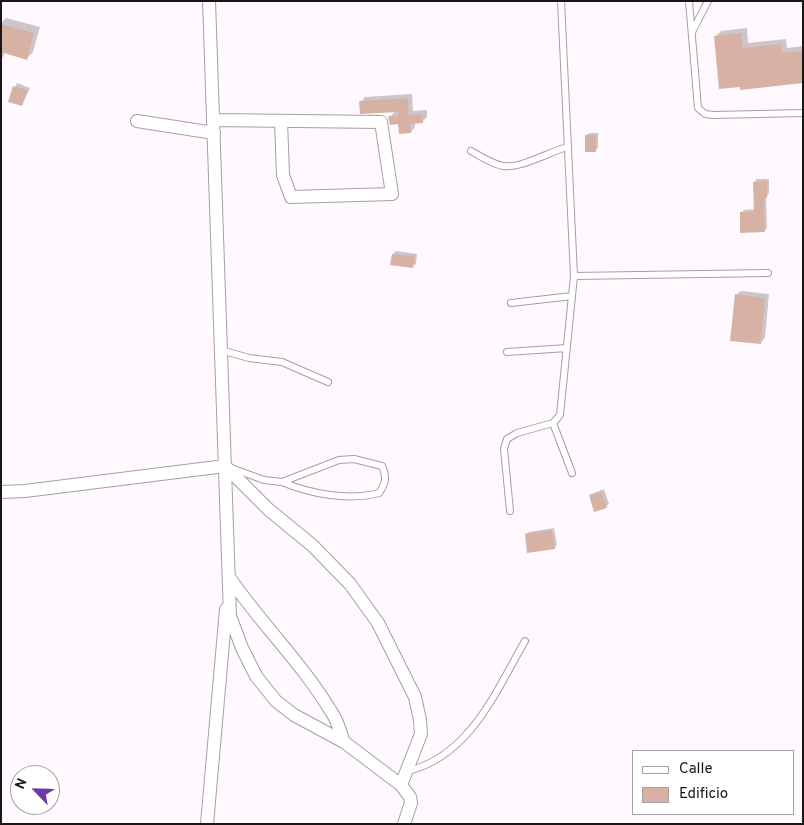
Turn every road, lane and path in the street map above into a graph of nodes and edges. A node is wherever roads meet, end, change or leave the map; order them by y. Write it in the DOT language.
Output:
graph roads {
  1 [pos="209,1"];
  2 [pos="561,1"];
  3 [pos="689,1"];
  4 [pos="708,1"];
  5 [pos="692,32"];
  6 [pos="803,114"];
  7 [pos="137,121"];
  8 [pos="281,121"];
  9 [pos="214,126"];
  10 [pos="567,147"];
  11 [pos="471,151"];
  12 [pos="768,273"];
  13 [pos="574,276"];
  14 [pos="572,296"];
  15 [pos="511,303"];
  16 [pos="567,348"];
  17 [pos="221,350"];
  18 [pos="507,352"];
  19 [pos="328,382"];
  20 [pos="553,423"];
  21 [pos="225,466"];
  22 [pos="572,473"];
  23 [pos="282,482"];
  24 [pos="1,492"];
  25 [pos="510,511"];
  26 [pos="229,577"];
  27 [pos="525,641"];
  28 [pos="344,742"];
  29 [pos="408,771"];
  30 [pos="401,785"];
  31 [pos="207,824"];
  32 [pos="404,824"];
  1 -- 9 [label="street"];
  2 -- 10 [label="lane"];
  3 -- 5 [label="lane"];
  4 -- 5 [label="lane"];
  5 -- 6 [label="lane"];
  7 -- 9 [label="street"];
  8 -- 8 [label="street"];
  8 -- 9 [label="street"];
  9 -- 17 [label="street"];
  10 -- 11 [label="lane"];
  10 -- 13 [label="lane"];
  12 -- 13 [label="lane"];
  13 -- 14 [label="lane"];
  14 -- 15 [label="lane"];
  14 -- 16 [label="lane"];
  16 -- 18 [label="lane"];
  16 -- 20 [label="lane"];
  17 -- 19 [label="lane"];
  17 -- 21 [label="street"];
  20 -- 22 [label="lane"];
  20 -- 25 [label="lane"];
  21 -- 23 [label="lane"];
  21 -- 24 [label="street"];
  21 -- 26 [label="street"];
  21 -- 29 [label="street"];
  23 -- 23 [label="lane"];
  26 -- 28 [label="street"];
  26 -- 28 [label="street"];
  26 -- 31 [label="street"];
  27 -- 29 [label="lane"];
  28 -- 30 [label="street"];
  29 -- 30 [label="street"];
  30 -- 32 [label="street"];
}
